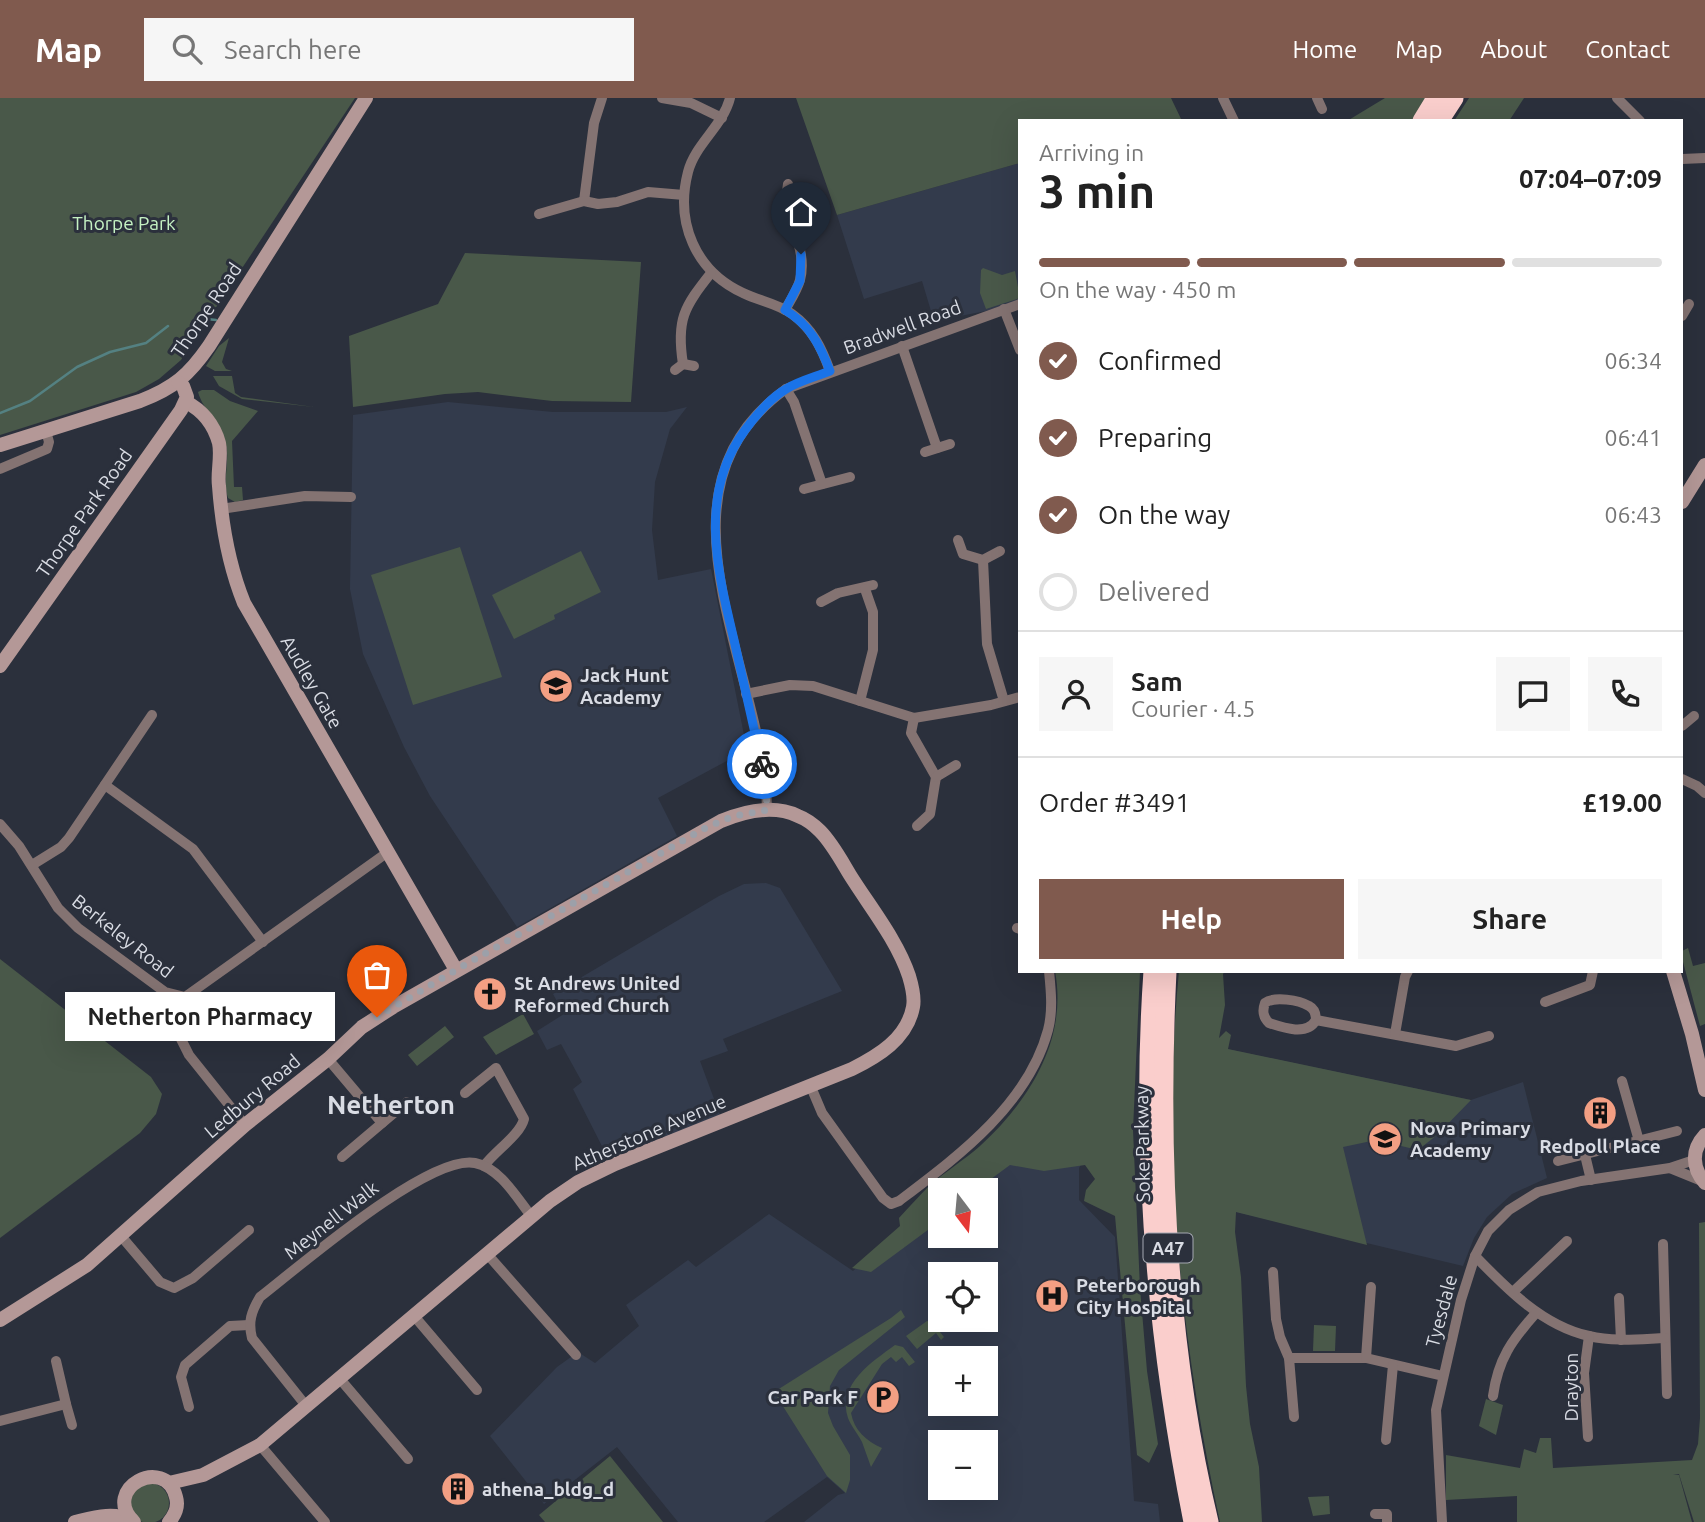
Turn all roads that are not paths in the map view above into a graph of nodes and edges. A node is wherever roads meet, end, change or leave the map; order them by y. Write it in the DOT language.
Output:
graph roads {
  1 [pos="366,98"];
  2 [pos="602,98"];
  3 [pos="662,98"];
  4 [pos="730,98"];
  5 [pos="1223,98"];
  6 [pos="1317,98"];
  7 [pos="1436,98"];
  8 [pos="1454,98"];
  9 [pos="1617,98"];
  10 [pos="1322,109"];
  11 [pos="722,118"];
  12 [pos="1233,119"];
  13 [pos="1423,119"];
  14 [pos="1441,119"];
  15 [pos="1638,119"];
  16 [pos="1705,158"];
  17 [pos="1683,159"];
  18 [pos="788,184"];
  19 [pos="684,195"];
  20 [pos="583,201"];
  21 [pos="539,214"];
  22 [pos="711,273"];
  23 [pos="1689,304"];
  24 [pos="1018,305"];
  25 [pos="1004,309"];
  26 [pos="785,310"];
  27 [pos="1683,314"];
  28 [pos="1018,344"];
  29 [pos="902,346"];
  30 [pos="684,367"];
  31 [pos="830,371"];
  32 [pos="178,382"];
  33 [pos="786,389"];
  34 [pos="186,402"];
  35 [pos="46,431"];
  36 [pos="950,444"];
  37 [pos="0,445"];
  38 [pos="937,448"];
  39 [pos="925,452"];
  40 [pos="1705,465"];
  41 [pos="0,469"];
  42 [pos="850,477"];
  43 [pos="822,484"];
  44 [pos="804,489"];
  45 [pos="351,497"];
  46 [pos="1683,499"];
  47 [pos="221,509"];
  48 [pos="958,540"];
  49 [pos="1000,551"];
  50 [pos="983,560"];
  51 [pos="821,603"];
  52 [pos="0,666"];
  53 [pos="746,694"];
  54 [pos="1018,698"];
  55 [pos="860,701"];
  56 [pos="1004,701"];
  57 [pos="152,715"];
  58 [pos="1694,716"];
  59 [pos="914,718"];
  60 [pos="1683,725"];
  61 [pos="956,765"];
  62 [pos="936,777"];
  63 [pos="1683,779"];
  64 [pos="105,785"];
  65 [pos="1705,793"];
  66 [pos="767,810"];
  67 [pos="0,824"];
  68 [pos="917,826"];
  69 [pos="388,852"];
  70 [pos="32,865"];
  71 [pos="263,942"];
  72 [pos="456,970"];
  73 [pos="1049,973"];
  74 [pos="1153,973"];
  75 [pos="1167,973"];
  76 [pos="1407,973"];
  77 [pos="1593,973"];
  78 [pos="1674,973"];
  79 [pos="185,997"];
  80 [pos="1545,1002"];
  81 [pos="1316,1020"];
  82 [pos="1395,1034"];
  83 [pos="1489,1036"];
  84 [pos="328,1059"];
  85 [pos="1704,1077"];
  86 [pos="1622,1081"];
  87 [pos="811,1087"];
  88 [pos="1705,1090"];
  89 [pos="465,1093"];
  90 [pos="408,1102"];
  91 [pos="382,1123"];
  92 [pos="245,1125"];
  93 [pos="1677,1131"];
  94 [pos="1703,1135"];
  95 [pos="1639,1141"];
  96 [pos="1585,1155"];
  97 [pos="342,1157"];
  98 [pos="1694,1160"];
  99 [pos="1558,1161"];
  100 [pos="484,1166"];
  101 [pos="1670,1168"];
  102 [pos="1591,1180"];
  103 [pos="1704,1182"];
  104 [pos="532,1217"];
  105 [pos="249,1230"];
  106 [pos="121,1236"];
  107 [pos="1567,1241"];
  108 [pos="1663,1244"];
  109 [pos="488,1255"];
  110 [pos="1475,1256"];
  111 [pos="1273,1272"];
  112 [pos="1371,1287"];
  113 [pos="1513,1292"];
  114 [pos="1619,1298"];
  115 [pos="1536,1313"];
  116 [pos="415,1317"];
  117 [pos="0,1320"];
  118 [pos="249,1325"];
  119 [pos="1589,1336"];
  120 [pos="1665,1338"];
  121 [pos="1621,1340"];
  122 [pos="576,1355"];
  123 [pos="1289,1357"];
  124 [pos="1366,1358"];
  125 [pos="55,1361"];
  126 [pos="1393,1365"];
  127 [pos="1443,1376"];
  128 [pos="340,1379"];
  129 [pos="477,1390"];
  130 [pos="1667,1394"];
  131 [pos="1493,1396"];
  132 [pos="66,1404"];
  133 [pos="189,1407"];
  134 [pos="307,1407"];
  135 [pos="1294,1417"];
  136 [pos="0,1421"];
  137 [pos="72,1425"];
  138 [pos="1588,1437"];
  139 [pos="1386,1440"];
  140 [pos="260,1445"];
  141 [pos="408,1459"];
  142 [pos="203,1475"];
  143 [pos="169,1483"];
  144 [pos="125,1498"];
  145 [pos="177,1503"];
  146 [pos="1375,1514"];
  147 [pos="100,1516"];
  148 [pos="133,1521"];
  149 [pos="170,1521"];
  150 [pos="75,1522"];
  151 [pos="325,1522"];
  152 [pos="1193,1522"];
  153 [pos="1209,1522"];
  154 [pos="1387,1522"];
  155 [pos="1441,1522"];
  1 -- 32 [label="street, Thorpe Road"];
  2 -- 20 [label="street"];
  3 -- 11 [label="street"];
  4 -- 11 [label="street"];
  5 -- 12 [label="street"];
  6 -- 10 [label="street"];
  7 -- 13 [label="highway"];
  8 -- 14 [label="highway"];
  9 -- 15 [label="street"];
  11 -- 19 [label="street"];
  16 -- 17 [label="street"];
  18 -- 26 [label="street"];
  19 -- 20 [label="street"];
  19 -- 22 [label="street"];
  20 -- 21 [label="street"];
  22 -- 26 [label="street"];
  22 -- 30 [label="street"];
  23 -- 27 [label="street"];
  24 -- 25 [label="street, Bradwell Road"];
  25 -- 28 [label="street"];
  25 -- 29 [label="street, Bradwell Road"];
  26 -- 31 [label="street"];
  29 -- 31 [label="street, Bradwell Road"];
  29 -- 38 [label="street"];
  31 -- 33 [label="street, Bradwell Road"];
  32 -- 34 [label="street"];
  32 -- 35 [label="street, Thorpe Road"];
  33 -- 43 [label="street"];
  33 -- 53 [label="street, Bradwell Road"];
  34 -- 47 [label="street, Audley Gate"];
  34 -- 52 [label="street, Thorpe Park Road"];
  35 -- 37 [label="street, Thorpe Road"];
  35 -- 41 [label="street"];
  36 -- 38 [label="street"];
  38 -- 39 [label="street"];
  40 -- 46 [label="street"];
  42 -- 43 [label="street"];
  43 -- 44 [label="street"];
  45 -- 47 [label="street"];
  47 -- 69 [label="street, Audley Gate"];
  48 -- 50 [label="street"];
  49 -- 50 [label="street"];
  50 -- 56 [label="street"];
  51 -- 55 [label="street"];
  53 -- 55 [label="street"];
  53 -- 66 [label="street, Bradwell Road"];
  54 -- 56 [label="street"];
  55 -- 59 [label="street"];
  56 -- 59 [label="street"];
  57 -- 64 [label="street"];
  58 -- 60 [label="street"];
  59 -- 62 [label="street"];
  61 -- 62 [label="street"];
  62 -- 68 [label="street"];
  63 -- 65 [label="street"];
  64 -- 70 [label="street"];
  64 -- 71 [label="street"];
  66 -- 72 [label="street, Ledbury Road"];
  66 -- 87 [label="street, Atherstone Avenue"];
  67 -- 70 [label="street, Berkeley Road"];
  69 -- 71 [label="street, Berkeley Road"];
  69 -- 72 [label="street, Audley Gate"];
  70 -- 79 [label="street, Berkeley Road"];
  71 -- 79 [label="street, Berkeley Road"];
  72 -- 84 [label="street, Ledbury Road"];
  73 -- 87 [label="street"];
  74 -- 152 [label="highway, Soke Parkway / A47"];
  75 -- 153 [label="highway, Soke Parkway / A47"];
  76 -- 82 [label="street"];
  77 -- 80 [label="street"];
  78 -- 85 [label="street"];
  79 -- 92 [label="street"];
  81 -- 81 [label="street"];
  81 -- 82 [label="street"];
  82 -- 83 [label="street"];
  84 -- 91 [label="street"];
  84 -- 92 [label="street, Ledbury Road"];
  85 -- 88 [label="street"];
  86 -- 95 [label="street"];
  87 -- 104 [label="street, Atherstone Avenue"];
  89 -- 100 [label="street"];
  90 -- 91 [label="street"];
  91 -- 97 [label="street"];
  92 -- 106 [label="street, Ledbury Road"];
  93 -- 95 [label="street"];
  94 -- 98 [label="street"];
  95 -- 96 [label="street"];
  96 -- 99 [label="street"];
  96 -- 102 [label="street"];
  98 -- 101 [label="street, Tyesdale"];
  98 -- 103 [label="street"];
  100 -- 104 [label="street"];
  100 -- 118 [label="street, Meynell Walk"];
  101 -- 102 [label="street, Tyesdale"];
  101 -- 103 [label="street"];
  102 -- 110 [label="street, Tyesdale"];
  104 -- 109 [label="street, Atherstone Avenue"];
  105 -- 106 [label="street"];
  106 -- 117 [label="street, Ledbury Road"];
  107 -- 113 [label="street"];
  108 -- 120 [label="street"];
  109 -- 116 [label="street, Atherstone Avenue"];
  109 -- 122 [label="street"];
  110 -- 113 [label="street, Drayton"];
  110 -- 127 [label="street, Tyesdale"];
  111 -- 123 [label="street"];
  112 -- 124 [label="street"];
  113 -- 115 [label="street, Drayton"];
  114 -- 121 [label="street"];
  115 -- 119 [label="street, Drayton"];
  115 -- 131 [label="street"];
  116 -- 128 [label="street, Atherstone Avenue"];
  116 -- 129 [label="street"];
  118 -- 133 [label="street"];
  118 -- 134 [label="street"];
  119 -- 121 [label="street, Drayton"];
  119 -- 138 [label="street, Drayton"];
  120 -- 121 [label="street, Drayton"];
  120 -- 130 [label="street"];
  123 -- 124 [label="street"];
  123 -- 135 [label="street"];
  124 -- 126 [label="street"];
  125 -- 132 [label="street"];
  126 -- 127 [label="street"];
  126 -- 139 [label="street"];
  127 -- 155 [label="street, Tyesdale"];
  128 -- 134 [label="street, Atherstone Avenue"];
  128 -- 141 [label="street"];
  132 -- 136 [label="street"];
  132 -- 137 [label="street"];
  134 -- 140 [label="street, Atherstone Avenue"];
  140 -- 142 [label="street, Atherstone Avenue"];
  140 -- 151 [label="street"];
  142 -- 143 [label="street, Atherstone Avenue"];
  142 -- 145 [label="street, Atherstone Avenue"];
  143 -- 144 [label="street, Atherstone Avenue"];
  143 -- 145 [label="street"];
  144 -- 147 [label="street"];
  144 -- 148 [label="street"];
  145 -- 149 [label="street"];
  146 -- 154 [label="street"];
  147 -- 148 [label="street"];
  147 -- 150 [label="street"];
}
